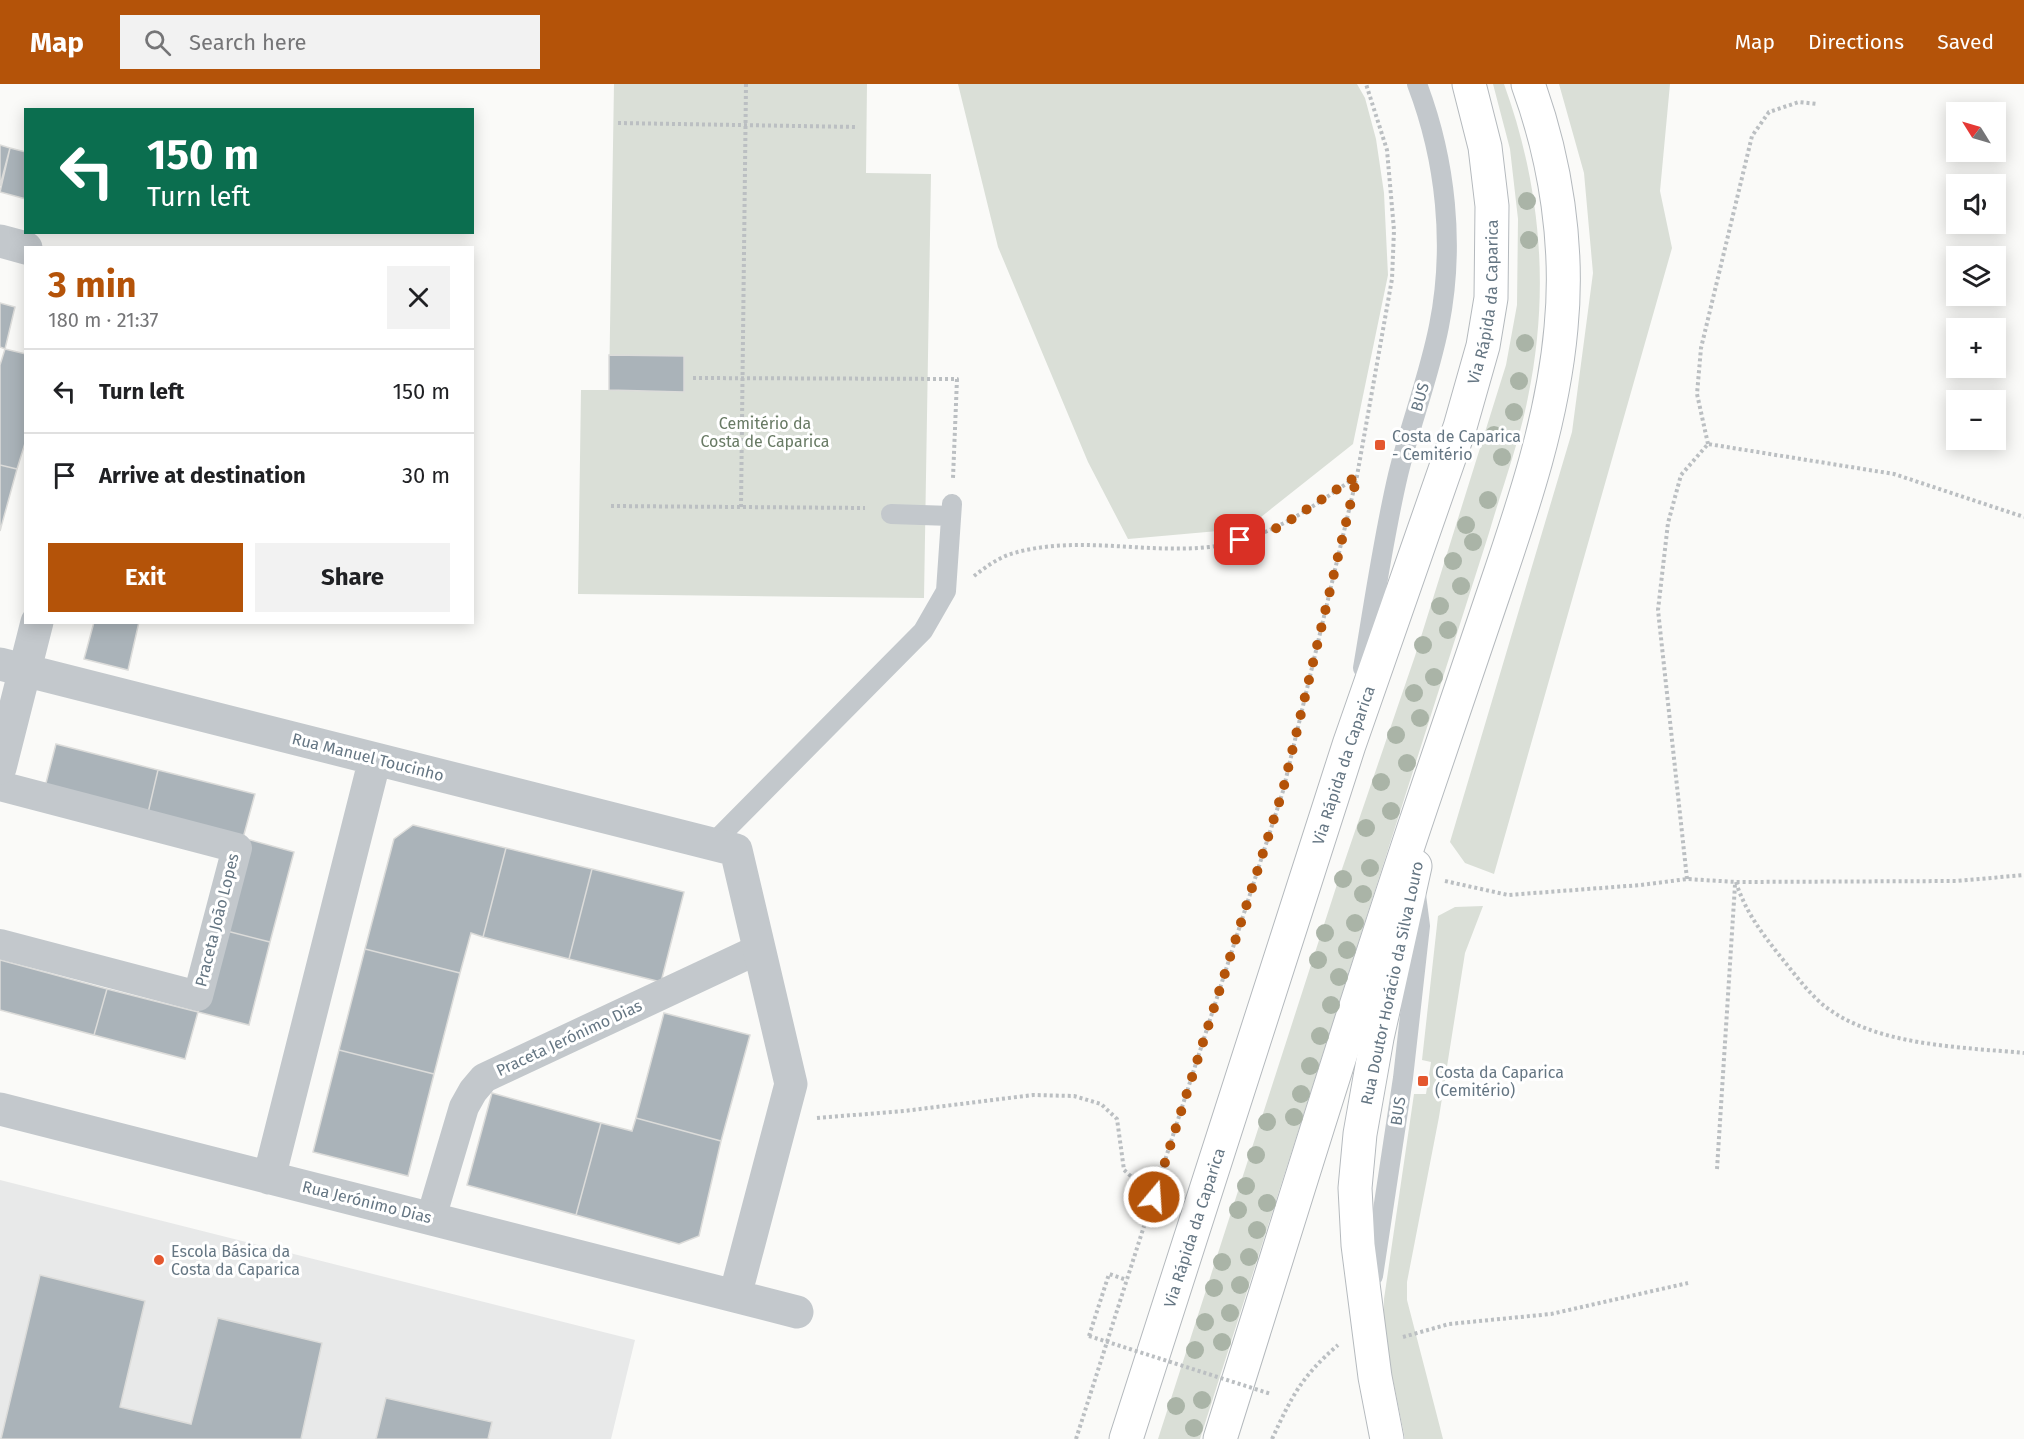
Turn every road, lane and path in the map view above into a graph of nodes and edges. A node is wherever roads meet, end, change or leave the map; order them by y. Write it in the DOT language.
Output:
graph roads {
  1 [pos="746,84"];
  2 [pos="1366,84"];
  3 [pos="1417,84"];
  4 [pos="1469,84"];
  5 [pos="1528,84"];
  6 [pos="1816,104"];
  7 [pos="618,123"];
  8 [pos="745,126"];
  9 [pos="858,127"];
  10 [pos="0,242"];
  11 [pos="24,248"];
  12 [pos="693,378"];
  13 [pos="742,378"];
  14 [pos="1708,444"];
  15 [pos="1357,476"];
  16 [pos="1524,502"];
  17 [pos="611,506"];
  18 [pos="741,507"];
  19 [pos="868,508"];
  20 [pos="951,510"];
  21 [pos="891,514"];
  22 [pos="2024,518"];
  23 [pos="936,611"];
  24 [pos="36,624"];
  25 [pos="13,667"];
  26 [pos="1349,745"];
  27 [pos="375,759"];
  28 [pos="0,768"];
  29 [pos="0,786"];
  30 [pos="724,847"];
  31 [pos="1413,874"];
  32 [pos="2024,875"];
  33 [pos="1687,879"];
  34 [pos="1736,882"];
  35 [pos="0,944"];
  36 [pos="759,949"];
  37 [pos="2024,1053"];
  38 [pos="0,1109"];
  39 [pos="781,1121"];
  40 [pos="1716,1169"];
  41 [pos="269,1178"];
  42 [pos="1154,1197"];
  43 [pos="431,1218"];
  44 [pos="1127,1280"];
  45 [pos="1689,1283"];
  46 [pos="1365,1295"];
  47 [pos="735,1296"];
  48 [pos="797,1312"];
  49 [pos="1371,1348"];
  50 [pos="1271,1394"];
  51 [pos="1076,1439"];
  52 [pos="1126,1439"];
  53 [pos="1220,1439"];
  54 [pos="1272,1439"];
  55 [pos="1387,1439"];
  1 -- 8 [label="path"];
  2 -- 15 [label="path"];
  3 -- 26 [label="lane, BUS"];
  4 -- 26 [label="main road, Via Rápida da Caparica"];
  5 -- 16 [label="main road"];
  6 -- 14 [label="path"];
  7 -- 8 [label="path"];
  8 -- 9 [label="path"];
  8 -- 13 [label="path"];
  10 -- 11 [label="street"];
  12 -- 13 [label="path"];
  13 -- 18 [label="path"];
  13 -- 20 [label="path"];
  14 -- 22 [label="path"];
  14 -- 33 [label="path"];
  15 -- 23 [label="path"];
  15 -- 42 [label="path"];
  16 -- 31 [label="main road, Rua Doutor Horácio da Silva Louro"];
  16 -- 53 [label="main road"];
  17 -- 18 [label="path"];
  18 -- 19 [label="path"];
  20 -- 21 [label="lane"];
  20 -- 23 [label="lane"];
  23 -- 30 [label="lane"];
  24 -- 25 [label="street"];
  25 -- 27 [label="street, Rua Manuel Toucinho"];
  25 -- 28 [label="street"];
  26 -- 52 [label="main road, Via Rápida da Caparica"];
  27 -- 30 [label="street, Rua Manuel Toucinho"];
  27 -- 41 [label="street"];
  29 -- 35 [label="street, Praceta João Lopes"];
  30 -- 36 [label="street"];
  31 -- 33 [label="path"];
  31 -- 46 [label="main road, Rua Doutor Horácio da Silva Louro"];
  31 -- 49 [label="lane, BUS"];
  32 -- 34 [label="path"];
  33 -- 34 [label="path"];
  34 -- 37 [label="path"];
  34 -- 40 [label="path"];
  36 -- 39 [label="street"];
  36 -- 43 [label="street, Praceta Jerónimo Dias"];
  38 -- 41 [label="street, Rua Jerónimo Dias"];
  39 -- 42 [label="path"];
  39 -- 47 [label="street"];
  41 -- 43 [label="street, Rua Jerónimo Dias"];
  42 -- 44 [label="path"];
  43 -- 47 [label="street, Rua Jerónimo Dias"];
  44 -- 50 [label="path, bridge"];
  44 -- 51 [label="path"];
  45 -- 49 [label="path"];
  46 -- 49 [label="main road, Rua Doutor Horácio da Silva Louro"];
  46 -- 54 [label="path"];
  47 -- 48 [label="street, Rua Jerónimo Dias"];
  49 -- 55 [label="main road, Rua Doutor Horácio da Silva Louro"];
}
